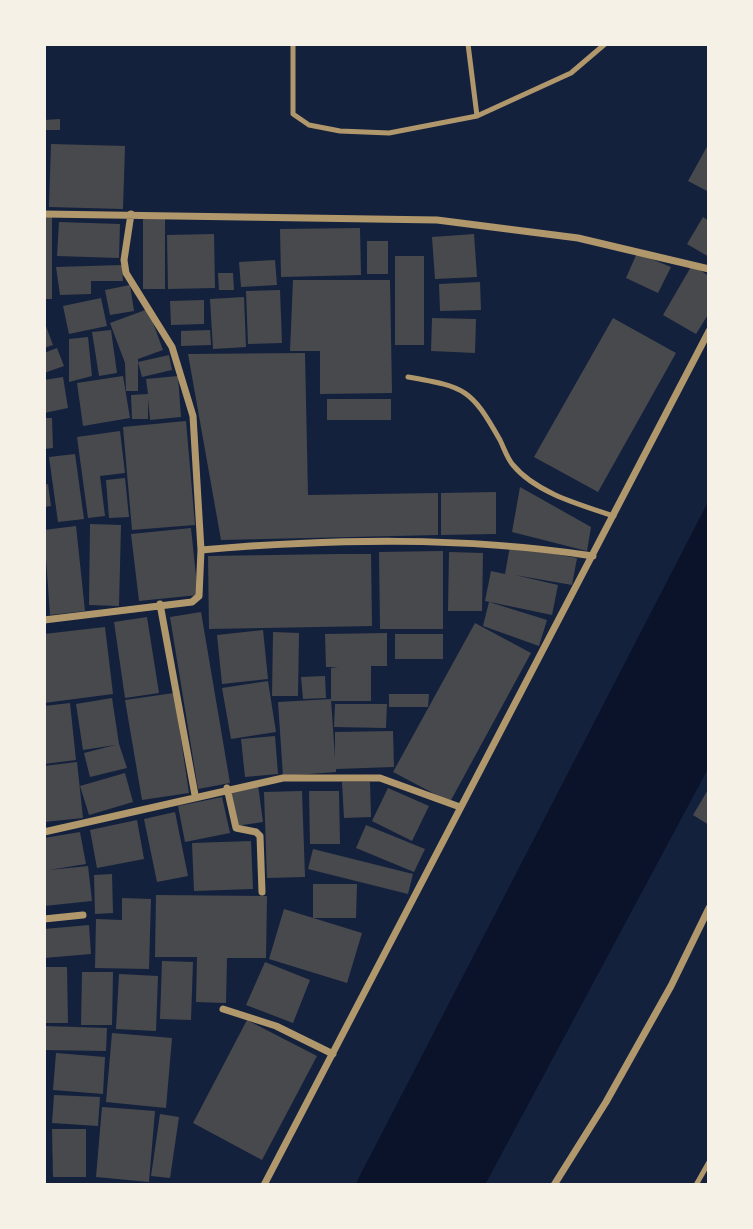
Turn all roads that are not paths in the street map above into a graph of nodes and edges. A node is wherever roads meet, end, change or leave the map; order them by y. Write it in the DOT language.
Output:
graph roads {
  1 [pos="293,44"];
  2 [pos="468,44"];
  3 [pos="604,44"];
  4 [pos="477,116"];
  5 [pos="44,214"];
  6 [pos="131,214"];
  7 [pos="709,269"];
  8 [pos="709,331"];
  9 [pos="408,377"];
  10 [pos="614,516"];
  11 [pos="201,550"];
  12 [pos="593,556"];
  13 [pos="160,604"];
  14 [pos="44,620"];
  15 [pos="227,788"];
  16 [pos="195,796"];
  17 [pos="460,807"];
  18 [pos="44,832"];
  19 [pos="262,892"];
  20 [pos="709,908"];
  21 [pos="83,915"];
  22 [pos="44,919"];
  23 [pos="223,1009"];
  24 [pos="333,1054"];
  25 [pos="709,1162"];
  26 [pos="264,1185"];
  27 [pos="554,1185"];
  28 [pos="696,1185"];
  1 -- 4 [label="lane"];
  2 -- 4 [label="lane"];
  3 -- 4 [label="lane"];
  5 -- 6 [label="street"];
  6 -- 7 [label="street"];
  6 -- 11 [label="street"];
  8 -- 10 [label="street"];
  9 -- 10 [label="lane"];
  10 -- 12 [label="street"];
  11 -- 12 [label="street"];
  11 -- 13 [label="street"];
  12 -- 17 [label="street"];
  13 -- 14 [label="street"];
  13 -- 16 [label="street"];
  15 -- 16 [label="street"];
  15 -- 17 [label="street"];
  15 -- 19 [label="street"];
  16 -- 18 [label="street"];
  17 -- 24 [label="street"];
  20 -- 27 [label="street"];
  21 -- 22 [label="street"];
  23 -- 24 [label="street"];
  24 -- 26 [label="street"];
  25 -- 28 [label="lane"];
}
